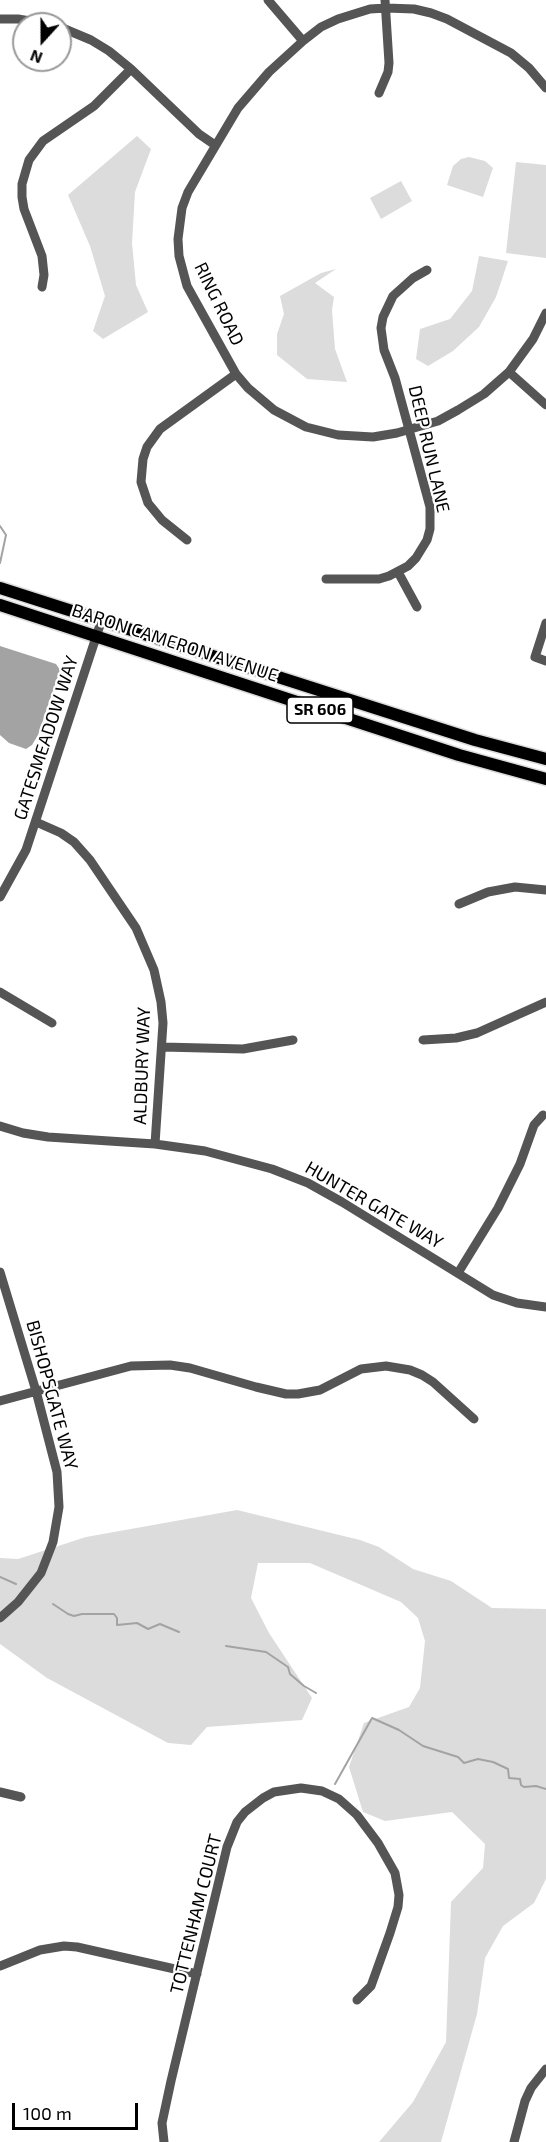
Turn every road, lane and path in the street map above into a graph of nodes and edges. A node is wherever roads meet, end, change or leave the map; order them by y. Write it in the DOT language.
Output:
graph roads {
  1 [pos="268,0"];
  2 [pos="386,4"];
  3 [pos="72,32"];
  4 [pos="303,41"];
  5 [pos="131,69"];
  6 [pos="546,88"];
  7 [pos="379,93"];
  8 [pos="215,144"];
  9 [pos="427,270"];
  10 [pos="42,287"];
  11 [pos="546,313"];
  12 [pos="509,372"];
  13 [pos="236,374"];
  14 [pos="546,405"];
  15 [pos="410,430"];
  16 [pos="187,540"];
  17 [pos="398,573"];
  18 [pos="326,579"];
  19 [pos="0,588"];
  20 [pos="0,605"];
  21 [pos="417,608"];
  22 [pos="102,619"];
  23 [pos="546,623"];
  24 [pos="96,636"];
  25 [pos="546,661"];
  26 [pos="546,759"];
  27 [pos="546,779"];
  28 [pos="36,822"];
  29 [pos="546,890"];
  30 [pos="0,897"];
  31 [pos="459,904"];
  32 [pos="0,992"];
  33 [pos="546,1002"];
  34 [pos="52,1023"];
  35 [pos="293,1040"];
  36 [pos="423,1040"];
  37 [pos="163,1047"];
  38 [pos="543,1115"];
  39 [pos="0,1126"];
  40 [pos="155,1144"];
  41 [pos="0,1272"];
  42 [pos="458,1273"];
  43 [pos="546,1307"];
  44 [pos="36,1390"];
  45 [pos="0,1401"];
  46 [pos="474,1419"];
  47 [pos="0,1618"];
  48 [pos="0,1792"];
  49 [pos="21,1797"];
  50 [pos="0,1966"];
  51 [pos="197,1974"];
  52 [pos="357,2000"];
  53 [pos="546,2069"];
  54 [pos="164,2142"];
  55 [pos="514,2142"];
  1 -- 4 [label="street"];
  2 -- 4 [label="street, RING ROAD"];
  2 -- 6 [label="street, RING ROAD"];
  2 -- 7 [label="street"];
  3 -- 5 [label="street"];
  4 -- 8 [label="street, RING ROAD"];
  5 -- 8 [label="street"];
  5 -- 10 [label="street"];
  8 -- 13 [label="street, RING ROAD"];
  9 -- 15 [label="street, DEEP RUN LANE"];
  11 -- 12 [label="street, RING ROAD"];
  12 -- 14 [label="street"];
  12 -- 15 [label="street, RING ROAD"];
  13 -- 15 [label="street, RING ROAD"];
  13 -- 16 [label="street"];
  15 -- 17 [label="street, DEEP RUN LANE"];
  17 -- 18 [label="street"];
  17 -- 21 [label="street"];
  19 -- 22 [label="main road, BARON CAMERON AVENUE / SR 606"];
  20 -- 24 [label="main road, BARON CAMERON AVENUE / SR 606"];
  22 -- 24 [label="street, GATESMEADOW WAY"];
  22 -- 26 [label="main road, BARON CAMERON AVENUE / SR 606"];
  23 -- 25 [label="street"];
  24 -- 27 [label="main road, BARON CAMERON AVENUE / SR 606"];
  24 -- 28 [label="street, GATESMEADOW WAY"];
  28 -- 30 [label="street, GATESMEADOW WAY"];
  28 -- 37 [label="street, ALDBURY WAY"];
  29 -- 31 [label="street"];
  32 -- 34 [label="street"];
  33 -- 36 [label="street"];
  35 -- 37 [label="street"];
  37 -- 40 [label="street, ALDBURY WAY"];
  38 -- 42 [label="street"];
  39 -- 40 [label="street, HUNTER GATE WAY"];
  40 -- 42 [label="street, HUNTER GATE WAY"];
  41 -- 44 [label="street, BISHOPSGATE WAY"];
  42 -- 43 [label="street, HUNTER GATE WAY"];
  44 -- 45 [label="street"];
  44 -- 46 [label="street"];
  44 -- 47 [label="street, BISHOPSGATE WAY"];
  48 -- 49 [label="street"];
  50 -- 51 [label="street"];
  51 -- 52 [label="street, TOTTENHAM COURT"];
  51 -- 54 [label="street, TOTTENHAM COURT"];
  53 -- 55 [label="street"];
}
